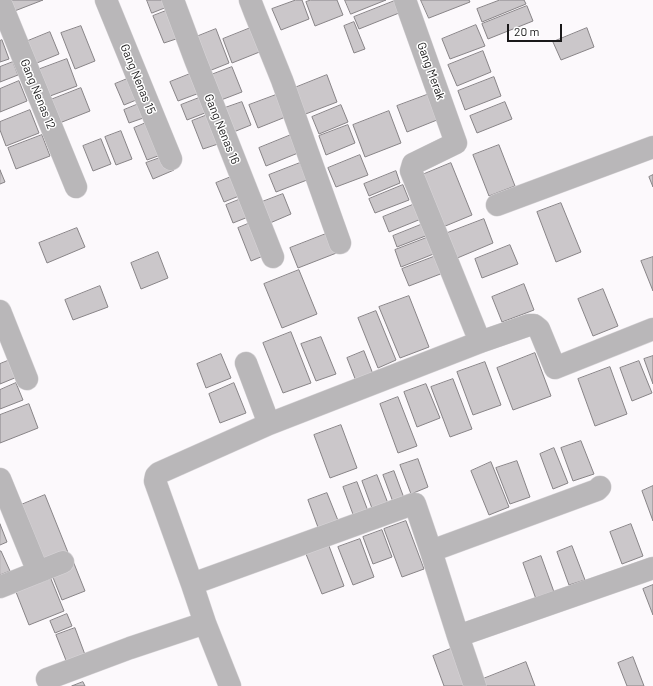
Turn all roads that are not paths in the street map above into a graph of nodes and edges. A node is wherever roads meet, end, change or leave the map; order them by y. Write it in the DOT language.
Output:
graph roads {
  1 [pos="106,0"];
  2 [pos="173,0"];
  3 [pos="250,0"];
  4 [pos="405,0"];
  5 [pos="0,1"];
  6 [pos="653,147"];
  7 [pos="171,159"];
  8 [pos="76,187"];
  9 [pos="497,205"];
  10 [pos="340,243"];
  11 [pos="273,257"];
  12 [pos="0,311"];
  13 [pos="653,329"];
  14 [pos="480,342"];
  15 [pos="246,363"];
  16 [pos="27,379"];
  17 [pos="269,424"];
  18 [pos="0,479"];
  19 [pos="600,487"];
  20 [pos="6,510"];
  21 [pos="431,551"];
  22 [pos="63,562"];
  23 [pos="653,568"];
  24 [pos="35,573"];
  25 [pos="192,584"];
  26 [pos="0,587"];
  27 [pos="204,623"];
  28 [pos="458,636"];
  29 [pos="48,679"];
  30 [pos="230,686"];
  31 [pos="475,686"];
  1 -- 7 [label="street, Gang Nenas 15"];
  2 -- 11 [label="street, Gang Nenas 16"];
  3 -- 10 [label="street"];
  4 -- 14 [label="street, Gang Merak"];
  5 -- 8 [label="street, Gang Nenas 12"];
  6 -- 9 [label="street"];
  12 -- 16 [label="street"];
  13 -- 14 [label="street"];
  14 -- 17 [label="street"];
  15 -- 17 [label="street"];
  17 -- 25 [label="street"];
  18 -- 20 [label="street"];
  19 -- 21 [label="street"];
  20 -- 24 [label="street"];
  21 -- 25 [label="street"];
  21 -- 28 [label="street"];
  22 -- 24 [label="street"];
  23 -- 28 [label="street"];
  24 -- 26 [label="street"];
  25 -- 27 [label="street"];
  27 -- 29 [label="street"];
  27 -- 30 [label="street"];
  28 -- 31 [label="street"];
}
